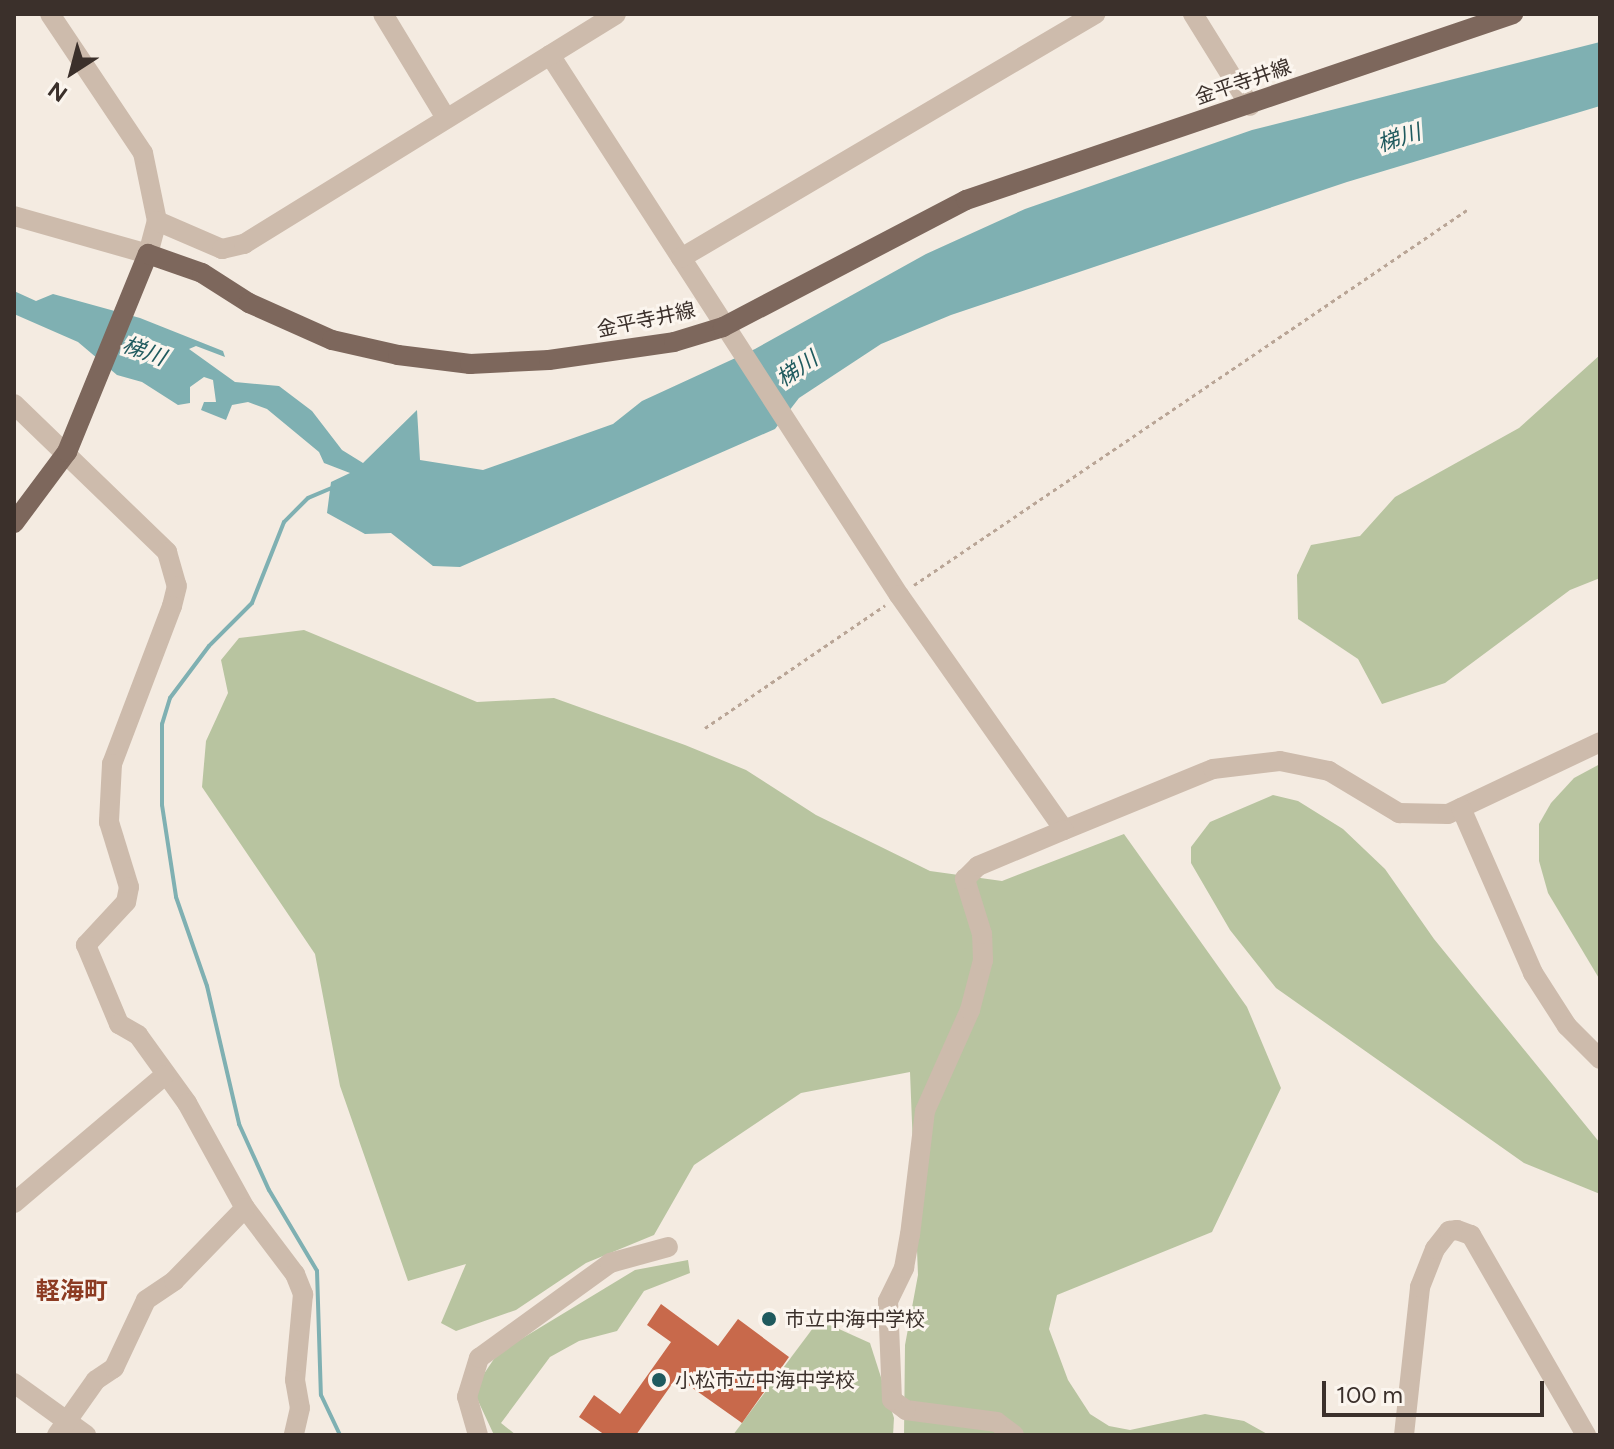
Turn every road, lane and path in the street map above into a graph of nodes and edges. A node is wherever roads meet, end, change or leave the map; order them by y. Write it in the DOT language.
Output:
graph roads {
  1 [pos="50,14"];
  2 [pos="383,14"];
  3 [pos="616,14"];
  4 [pos="1096,14"];
  5 [pos="1193,14"];
  6 [pos="1513,14"];
  7 [pos="550,55"];
  8 [pos="1250,106"];
  9 [pos="446,118"];
  10 [pos="1467,210"];
  11 [pos="14,216"];
  12 [pos="157,221"];
  13 [pos="148,254"];
  14 [pos="681,258"];
  15 [pos="723,327"];
  16 [pos="14,404"];
  17 [pos="70,441"];
  18 [pos="14,523"];
  19 [pos="899,595"];
  20 [pos="705,728"];
  21 [pos="1600,742"];
  22 [pos="1461,808"];
  23 [pos="1064,830"];
  24 [pos="1600,1059"];
  25 [pos="164,1076"];
  26 [pos="14,1203"];
  27 [pos="245,1208"];
  28 [pos="668,1247"];
  29 [pos="14,1383"];
  30 [pos="62,1428"];
  31 [pos="86,1435"];
  32 [pos="294,1435"];
  33 [pos="478,1435"];
  34 [pos="1014,1435"];
  35 [pos="1404,1435"];
  36 [pos="1586,1435"];
  1 -- 12 [label="street"];
  2 -- 9 [label="street"];
  3 -- 7 [label="street"];
  4 -- 14 [label="street"];
  5 -- 8 [label="street"];
  6 -- 8 [label="main road, 金平寺井線"];
  7 -- 9 [label="street"];
  7 -- 14 [label="street"];
  8 -- 15 [label="main road, 金平寺井線"];
  9 -- 12 [label="street"];
  10 -- 19 [label="path"];
  11 -- 13 [label="street"];
  12 -- 13 [label="street"];
  13 -- 15 [label="main road, 金平寺井線"];
  13 -- 17 [label="main road"];
  14 -- 15 [label="street"];
  15 -- 19 [label="street"];
  16 -- 17 [label="street"];
  17 -- 18 [label="main road"];
  17 -- 25 [label="street"];
  19 -- 20 [label="path"];
  19 -- 23 [label="street"];
  21 -- 22 [label="street"];
  22 -- 23 [label="street"];
  22 -- 24 [label="street"];
  23 -- 34 [label="street"];
  25 -- 26 [label="street"];
  25 -- 27 [label="street"];
  27 -- 30 [label="street"];
  27 -- 32 [label="street"];
  28 -- 33 [label="street"];
  29 -- 30 [label="street"];
  30 -- 31 [label="street"];
  35 -- 36 [label="street"];
}
